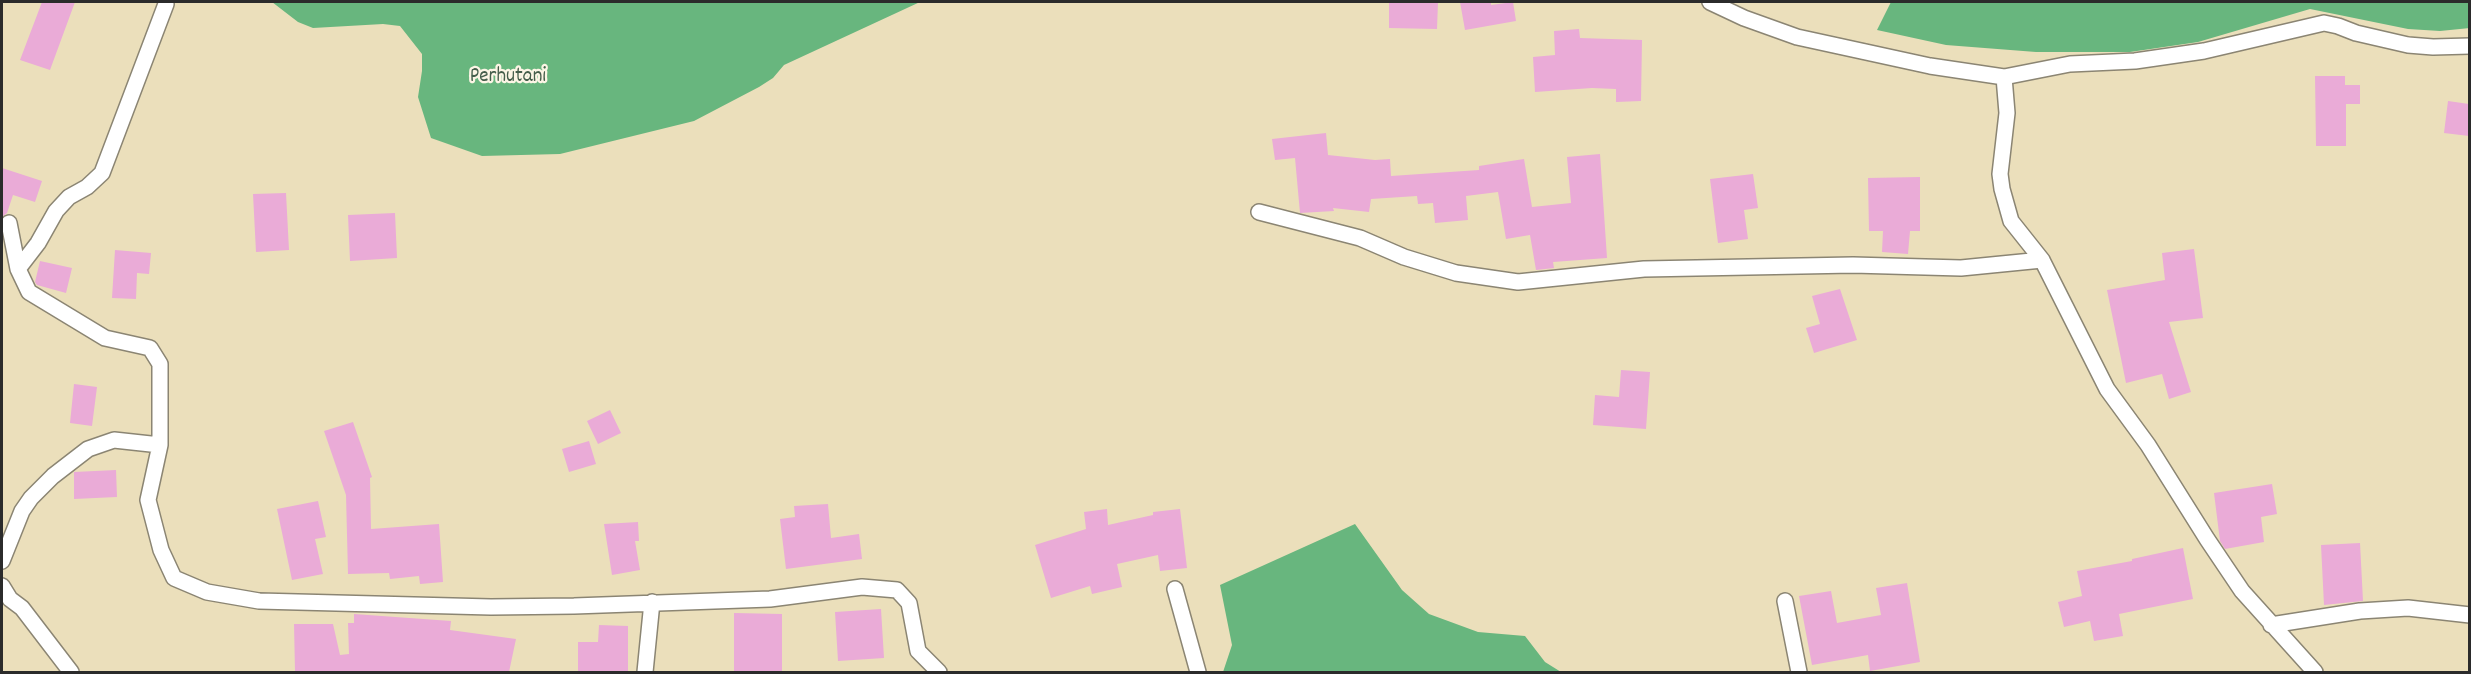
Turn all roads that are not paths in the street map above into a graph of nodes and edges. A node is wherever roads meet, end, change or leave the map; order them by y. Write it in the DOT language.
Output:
graph roads {
  1 [pos="1710,2"];
  2 [pos="166,4"];
  3 [pos="2469,46"];
  4 [pos="2004,77"];
  5 [pos="1259,212"];
  6 [pos="9,223"];
  7 [pos="2042,260"];
  8 [pos="18,269"];
  9 [pos="160,445"];
  10 [pos="2,561"];
  11 [pos="2,586"];
  12 [pos="1175,589"];
  13 [pos="1785,601"];
  14 [pos="652,602"];
  15 [pos="2469,615"];
  16 [pos="2271,625"];
  17 [pos="921,654"];
  18 [pos="71,672"];
  19 [pos="645,672"];
  20 [pos="921,672"];
  21 [pos="939,672"];
  22 [pos="1198,672"];
  23 [pos="1799,672"];
  24 [pos="2315,672"];
  1 -- 4 [label="street"];
  2 -- 8 [label="street"];
  3 -- 4 [label="street"];
  4 -- 7 [label="street"];
  5 -- 7 [label="street"];
  6 -- 8 [label="street"];
  7 -- 16 [label="street"];
  8 -- 9 [label="street"];
  9 -- 10 [label="street"];
  9 -- 14 [label="street"];
  11 -- 18 [label="street"];
  12 -- 22 [label="street"];
  13 -- 23 [label="street"];
  14 -- 17 [label="street"];
  14 -- 19 [label="street"];
  15 -- 16 [label="street"];
  16 -- 24 [label="street"];
  17 -- 20 [label="street"];
  17 -- 21 [label="street"];
}
